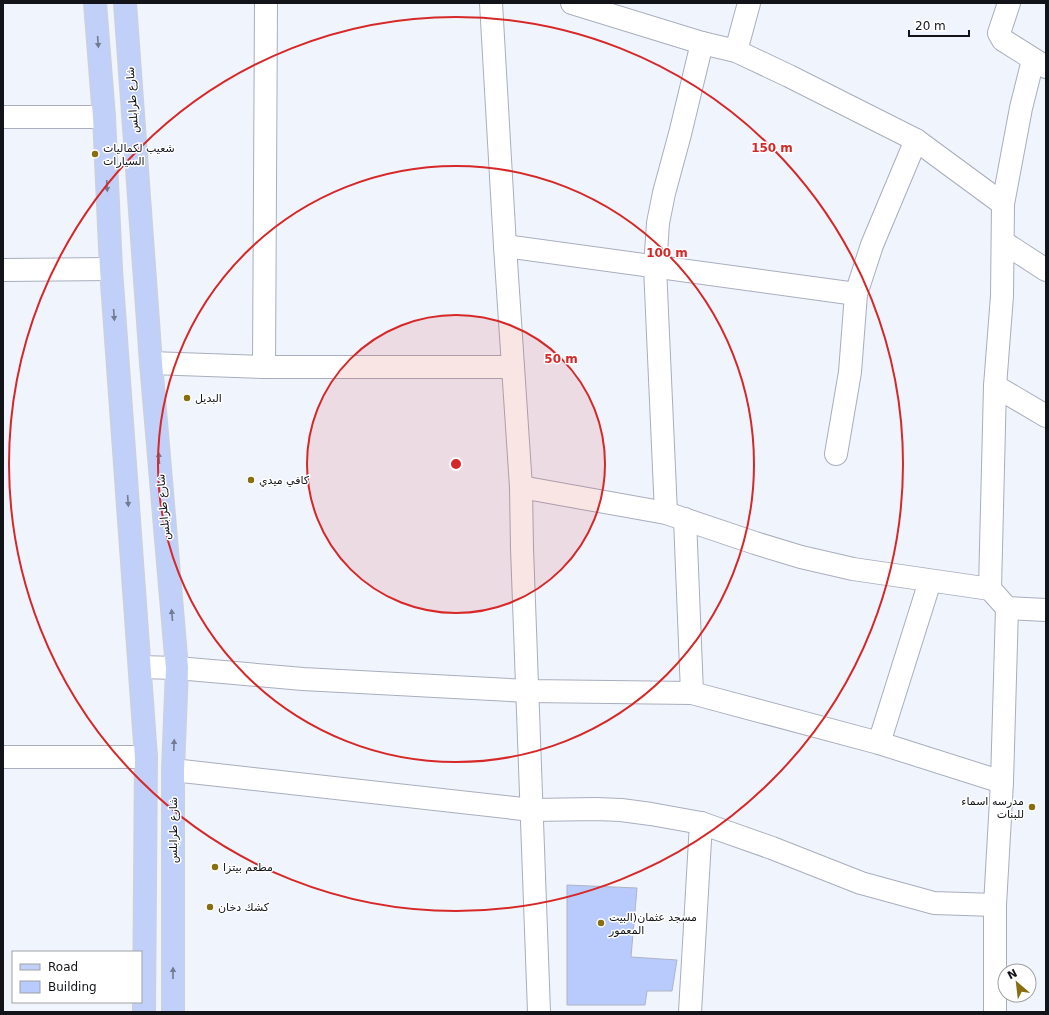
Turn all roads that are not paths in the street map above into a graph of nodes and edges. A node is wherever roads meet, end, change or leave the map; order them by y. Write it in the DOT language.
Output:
graph roads {
  1 [pos="95,3"];
  2 [pos="125,3"];
  3 [pos="266,3"];
  4 [pos="491,3"];
  5 [pos="572,3"];
  6 [pos="749,3"];
  7 [pos="1009,3"];
  8 [pos="702,43"];
  9 [pos="736,51"];
  10 [pos="1040,63"];
  11 [pos="3,117"];
  12 [pos="104,117"];
  13 [pos="916,140"];
  14 [pos="1003,204"];
  15 [pos="1003,242"];
  16 [pos="505,246"];
  17 [pos="655,267"];
  18 [pos="111,269"];
  19 [pos="3,270"];
  20 [pos="1046,270"];
  21 [pos="856,294"];
  22 [pos="151,362"];
  23 [pos="264,367"];
  24 [pos="513,367"];
  25 [pos="995,386"];
  26 [pos="1046,416"];
  27 [pos="836,454"];
  28 [pos="521,487"];
  29 [pos="676,516"];
  30 [pos="930,581"];
  31 [pos="990,589"];
  32 [pos="1007,608"];
  33 [pos="1046,610"];
  34 [pos="140,667"];
  35 [pos="177,668"];
  36 [pos="528,691"];
  37 [pos="692,693"];
  38 [pos="879,743"];
  39 [pos="3,757"];
  40 [pos="146,757"];
  41 [pos="173,770"];
  42 [pos="1002,782"];
  43 [pos="532,810"];
  44 [pos="701,823"];
  45 [pos="995,905"];
  46 [pos="144,1012"];
  47 [pos="173,1012"];
  48 [pos="539,1012"];
  49 [pos="690,1012"];
  50 [pos="995,1012"];
  1 -- 12 [label="main road, one-way"];
  2 -- 22 [label="main road, شارع طرابلس"];
  3 -- 23 [label="street"];
  4 -- 16 [label="street"];
  5 -- 8 [label="street"];
  6 -- 9 [label="street"];
  7 -- 10 [label="street"];
  8 -- 9 [label="street"];
  8 -- 17 [label="street"];
  9 -- 13 [label="street"];
  10 -- 14 [label="street"];
  11 -- 12 [label="street"];
  12 -- 18 [label="main road, one-way"];
  13 -- 14 [label="street"];
  13 -- 21 [label="street"];
  14 -- 15 [label="street"];
  15 -- 20 [label="street"];
  15 -- 25 [label="street"];
  16 -- 17 [label="street"];
  16 -- 24 [label="street"];
  17 -- 21 [label="street"];
  17 -- 29 [label="street"];
  18 -- 19 [label="street"];
  18 -- 34 [label="main road, one-way"];
  21 -- 27 [label="street"];
  22 -- 23 [label="street"];
  35 -- 22 [label="main road, شارع طرابلس, one-way"];
  23 -- 24 [label="street"];
  24 -- 28 [label="street"];
  25 -- 26 [label="street"];
  25 -- 31 [label="street"];
  28 -- 29 [label="street"];
  28 -- 36 [label="street"];
  29 -- 30 [label="street"];
  29 -- 37 [label="street"];
  30 -- 31 [label="street"];
  30 -- 38 [label="street"];
  31 -- 32 [label="street"];
  32 -- 33 [label="street"];
  32 -- 42 [label="street"];
  34 -- 35 [label="street"];
  34 -- 40 [label="main road"];
  35 -- 36 [label="street"];
  41 -- 35 [label="main road, شارع طرابلس, one-way"];
  36 -- 37 [label="street"];
  36 -- 43 [label="street"];
  37 -- 38 [label="street"];
  38 -- 42 [label="street"];
  39 -- 40 [label="street"];
  40 -- 46 [label="main road"];
  41 -- 43 [label="street"];
  47 -- 41 [label="main road, شارع طرابلس, one-way"];
  42 -- 45 [label="street"];
  43 -- 44 [label="street"];
  43 -- 48 [label="street"];
  44 -- 45 [label="street"];
  44 -- 49 [label="street"];
  45 -- 50 [label="street"];
}
